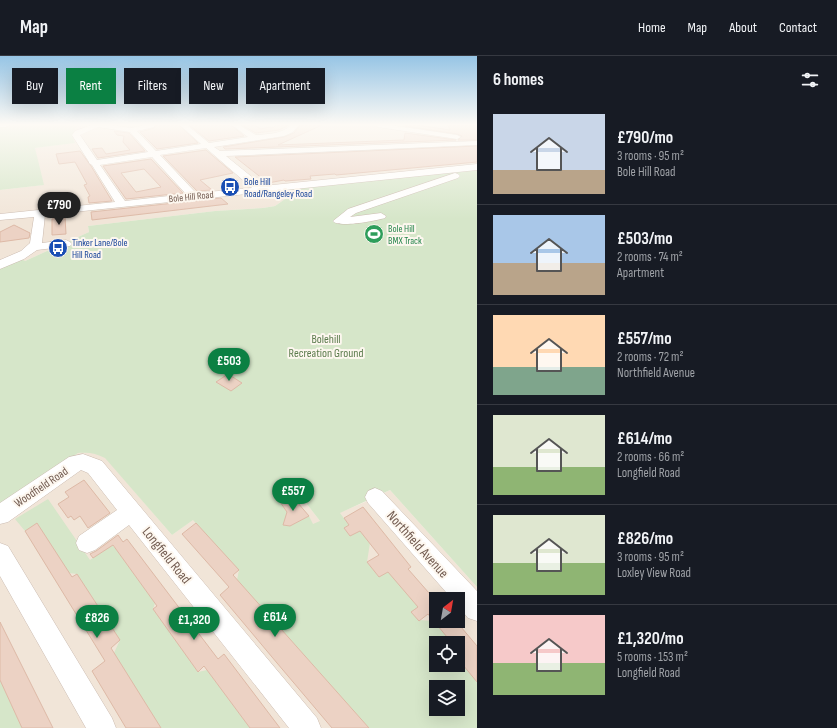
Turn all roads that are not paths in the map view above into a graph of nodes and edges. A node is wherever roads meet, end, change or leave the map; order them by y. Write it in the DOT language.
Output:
graph roads {
  1 [pos="89,156"];
  2 [pos="137,156"];
  3 [pos="155,156"];
  4 [pos="222,156"];
  5 [pos="93,163"];
  6 [pos="473,167"];
  7 [pos="260,189"];
  8 [pos="194,196"];
  9 [pos="122,204"];
  10 [pos="40,212"];
  11 [pos="381,216"];
  12 [pos="0,217"];
  13 [pos="0,229"];
  14 [pos="66,244"];
  15 [pos="34,246"];
  16 [pos="0,265"];
  17 [pos="83,462"];
  18 [pos="375,497"];
  19 [pos="132,511"];
  20 [pos="0,515"];
  21 [pos="87,543"];
  22 [pos="0,554"];
  23 [pos="477,609"];
  24 [pos="102,728"];
  25 [pos="308,728"];
  1 -- 5 [label="street"];
  2 -- 5 [label="street"];
  3 -- 8 [label="street"];
  4 -- 7 [label="street"];
  5 -- 9 [label="street"];
  6 -- 7 [label="street, Bole Hill Road"];
  6 -- 11 [label="street"];
  7 -- 8 [label="street, Bole Hill Road"];
  8 -- 9 [label="street, Bole Hill Road"];
  9 -- 10 [label="street, Bole Hill Road"];
  10 -- 12 [label="street, Bole Hill Road"];
  10 -- 13 [label="street"];
  10 -- 15 [label="street"];
  14 -- 15 [label="street"];
  15 -- 16 [label="street"];
  17 -- 19 [label="street, Longfield Road"];
  17 -- 20 [label="street, Woodfield Road"];
  18 -- 23 [label="street, Northfield Avenue"];
  19 -- 21 [label="street"];
  19 -- 25 [label="street, Longfield Road"];
  22 -- 24 [label="street"];
}
